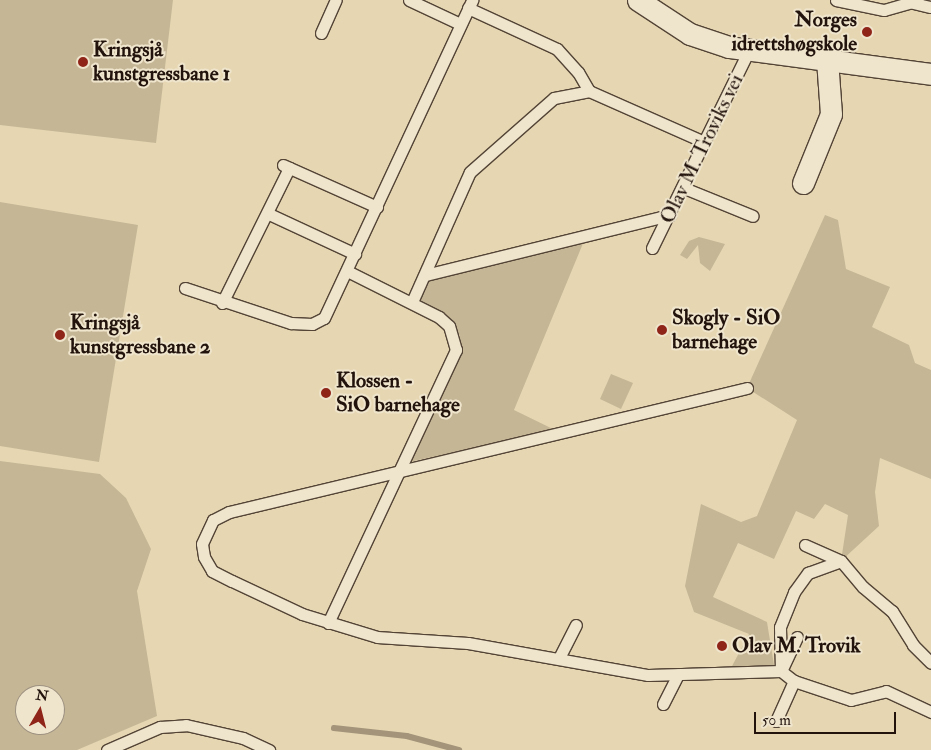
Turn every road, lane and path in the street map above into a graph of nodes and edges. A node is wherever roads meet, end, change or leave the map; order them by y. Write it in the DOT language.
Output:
graph roads {
  1 [pos="336,0"];
  2 [pos="409,0"];
  3 [pos="638,0"];
  4 [pos="836,0"];
  5 [pos="916,2"];
  6 [pos="470,4"];
  7 [pos="931,7"];
  8 [pos="460,24"];
  9 [pos="321,33"];
  10 [pos="750,48"];
  11 [pos="827,60"];
  12 [pos="931,74"];
  13 [pos="589,91"];
  14 [pos="704,142"];
  15 [pos="803,183"];
  16 [pos="684,188"];
  17 [pos="377,207"];
  18 [pos="269,214"];
  19 [pos="670,215"];
  20 [pos="753,216"];
  21 [pos="652,248"];
  22 [pos="355,254"];
  23 [pos="347,271"];
  24 [pos="425,275"];
  25 [pos="185,288"];
  26 [pos="412,302"];
  27 [pos="222,303"];
  28 [pos="747,388"];
  29 [pos="398,472"];
  30 [pos="805,545"];
  31 [pos="841,561"];
  32 [pos="328,623"];
  33 [pos="576,625"];
  34 [pos="797,637"];
  35 [pos="559,658"];
  36 [pos="931,663"];
  37 [pos="781,671"];
  38 [pos="678,675"];
  39 [pos="794,681"];
  40 [pos="662,704"];
  41 [pos="931,712"];
  42 [pos="776,721"];
  43 [pos="107,750"];
  44 [pos="269,750"];
  1 -- 9 [label="lane"];
  2 -- 8 [label="lane"];
  3 -- 10 [label="street, Olav M. Troviks vei"];
  4 -- 5 [label="lane"];
  5 -- 7 [label="lane"];
  6 -- 8 [label="lane"];
  6 -- 13 [label="lane"];
  8 -- 17 [label="lane"];
  10 -- 11 [label="street, Olav M. Troviks vei"];
  10 -- 14 [label="lane, Olav M. Troviks vei"];
  11 -- 12 [label="street, Olav M. Troviks vei"];
  11 -- 15 [label="street"];
  13 -- 14 [label="lane"];
  13 -- 24 [label="lane"];
  14 -- 16 [label="lane, Olav M. Troviks vei"];
  16 -- 19 [label="lane, Olav M. Troviks vei"];
  16 -- 20 [label="lane"];
  17 -- 18 [label="lane"];
  17 -- 22 [label="lane"];
  18 -- 22 [label="lane"];
  18 -- 27 [label="lane"];
  19 -- 21 [label="lane, Olav M. Troviks vei"];
  19 -- 24 [label="lane"];
  22 -- 23 [label="lane"];
  23 -- 26 [label="lane"];
  23 -- 27 [label="lane"];
  24 -- 26 [label="lane"];
  25 -- 27 [label="lane"];
  26 -- 29 [label="lane"];
  28 -- 29 [label="lane"];
  29 -- 32 [label="lane"];
  29 -- 32 [label="lane"];
  30 -- 31 [label="lane"];
  31 -- 36 [label="lane"];
  31 -- 37 [label="lane"];
  32 -- 35 [label="lane"];
  33 -- 35 [label="lane"];
  34 -- 37 [label="lane"];
  35 -- 38 [label="lane"];
  37 -- 38 [label="lane"];
  37 -- 39 [label="lane"];
  38 -- 40 [label="lane"];
  39 -- 41 [label="lane"];
  39 -- 42 [label="lane"];
  43 -- 44 [label="lane"];
}
